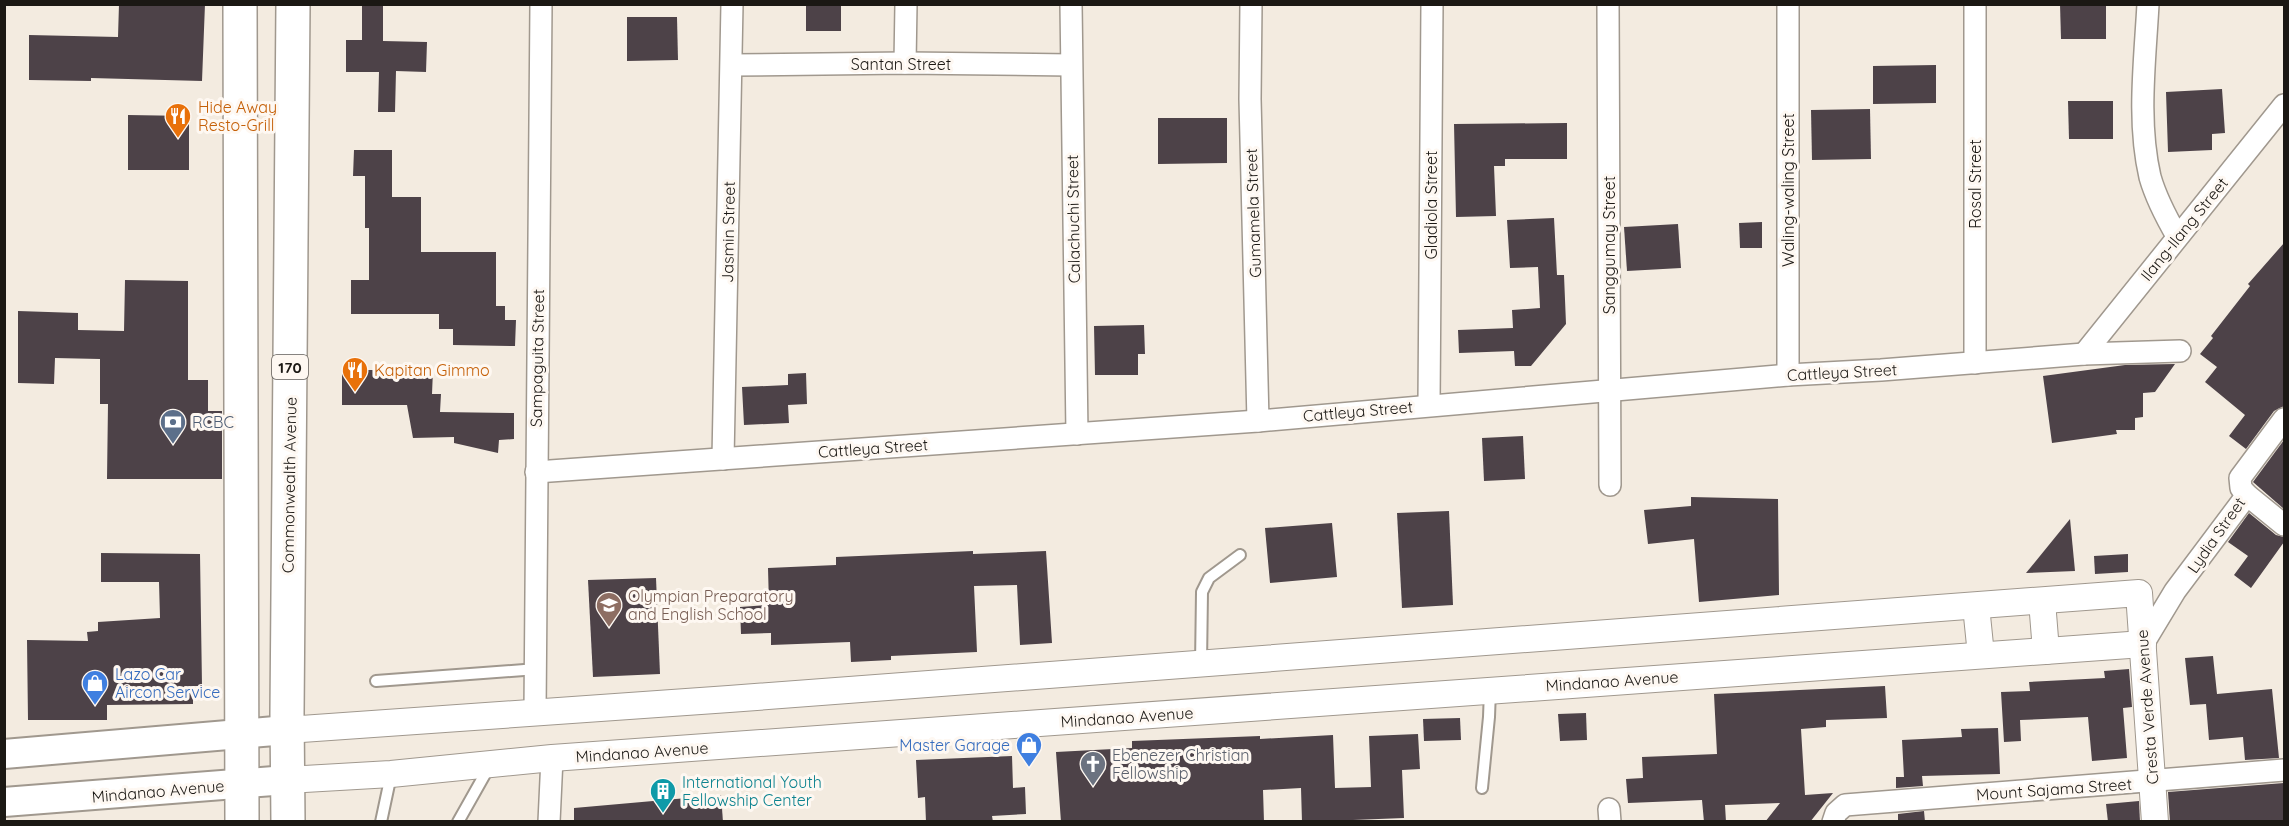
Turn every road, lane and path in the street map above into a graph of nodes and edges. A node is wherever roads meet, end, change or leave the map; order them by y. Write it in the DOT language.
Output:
graph roads {
  1 [pos="240,4"];
  2 [pos="293,4"];
  3 [pos="541,4"];
  4 [pos="732,4"];
  5 [pos="906,4"];
  6 [pos="1071,4"];
  7 [pos="1251,4"];
  8 [pos="1432,4"];
  9 [pos="1608,4"];
  10 [pos="1788,4"];
  11 [pos="1975,4"];
  12 [pos="2148,4"];
  13 [pos="905,63"];
  14 [pos="732,65"];
  15 [pos="1071,65"];
  16 [pos="2284,105"];
  17 [pos="2177,236"];
  18 [pos="2180,351"];
  19 [pos="2084,354"];
  20 [pos="1975,363"];
  21 [pos="1788,375"];
  22 [pos="1609,389"];
  23 [pos="1429,405"];
  24 [pos="2284,419"];
  25 [pos="1258,421"];
  26 [pos="1077,434"];
  27 [pos="723,459"];
  28 [pos="536,472"];
  29 [pos="1610,485"];
  30 [pos="2247,495"];
  31 [pos="2284,525"];
  32 [pos="1240,555"];
  33 [pos="2175,591"];
  34 [pos="2139,593"];
  35 [pos="2042,601"];
  36 [pos="1976,606"];
  37 [pos="2143,644"];
  38 [pos="2046,651"];
  39 [pos="1981,655"];
  40 [pos="1201,664"];
  41 [pos="537,669"];
  42 [pos="376,681"];
  43 [pos="1490,690"];
  44 [pos="535,712"];
  45 [pos="286,730"];
  46 [pos="242,734"];
  47 [pos="4,754"];
  48 [pos="552,758"];
  49 [pos="490,764"];
  50 [pos="2284,770"];
  51 [pos="391,774"];
  52 [pos="287,780"];
  53 [pos="2152,781"];
  54 [pos="242,784"];
  55 [pos="1482,788"];
  56 [pos="4,802"];
  57 [pos="242,822"];
  58 [pos="288,822"];
  59 [pos="381,822"];
  60 [pos="458,822"];
  61 [pos="549,822"];
  62 [pos="1833,822"];
  63 [pos="2155,822"];
  1 -- 46 [label="main road"];
  2 -- 45 [label="main road, Commonwealth Avenue / 170"];
  3 -- 28 [label="street, Sampaguita Street"];
  4 -- 14 [label="street, Jasmin Street"];
  5 -- 13 [label="street"];
  6 -- 15 [label="street, Calachuchi Street"];
  7 -- 25 [label="street, Gumamela Street"];
  8 -- 23 [label="street, Gladiola Street"];
  9 -- 22 [label="street, Sanggumay Street"];
  10 -- 21 [label="street, Waling-waling Street"];
  11 -- 20 [label="street, Rosal Street"];
  12 -- 17 [label="street"];
  13 -- 14 [label="street, Santan Street"];
  13 -- 15 [label="street, Santan Street"];
  14 -- 27 [label="street, Jasmin Street"];
  15 -- 26 [label="street, Calachuchi Street"];
  16 -- 17 [label="street, Ilang-Ilang Street"];
  17 -- 19 [label="street, Ilang-Ilang Street"];
  18 -- 19 [label="street, Cattleya Street"];
  19 -- 20 [label="street, Cattleya Street"];
  20 -- 21 [label="street, Cattleya Street"];
  21 -- 22 [label="street, Cattleya Street"];
  22 -- 23 [label="street, Cattleya Street"];
  22 -- 29 [label="street, Sanggumay Street"];
  23 -- 25 [label="street, Cattleya Street"];
  24 -- 30 [label="street, Lydia Street"];
  25 -- 26 [label="street, Cattleya Street"];
  26 -- 27 [label="street, Cattleya Street"];
  27 -- 28 [label="street, Cattleya Street"];
  28 -- 41 [label="street, Sampaguita Street"];
  30 -- 31 [label="street"];
  30 -- 33 [label="street, Lydia Street"];
  32 -- 40 [label="lane"];
  33 -- 34 [label="street"];
  33 -- 37 [label="street, Lydia Street"];
  34 -- 35 [label="street"];
  34 -- 37 [label="street, Cresta Verde Avenue"];
  35 -- 36 [label="street"];
  35 -- 38 [label="street"];
  36 -- 39 [label="street"];
  36 -- 40 [label="street"];
  37 -- 38 [label="street, Mindanao Avenue"];
  37 -- 53 [label="street, Cresta Verde Avenue"];
  38 -- 39 [label="street, Mindanao Avenue"];
  39 -- 43 [label="street, Mindanao Avenue"];
  40 -- 44 [label="street"];
  41 -- 42 [label="lane"];
  41 -- 44 [label="street, Sampaguita Street"];
  43 -- 48 [label="street, Mindanao Avenue"];
  43 -- 55 [label="lane"];
  44 -- 45 [label="street"];
  45 -- 46 [label="main road"];
  45 -- 52 [label="main road, Commonwealth Avenue / 170"];
  46 -- 47 [label="main road"];
  46 -- 54 [label="main road"];
  48 -- 49 [label="street, Mindanao Avenue"];
  48 -- 61 [label="street"];
  49 -- 51 [label="street, Mindanao Avenue"];
  49 -- 60 [label="lane"];
  50 -- 53 [label="street, Mount Sajama Street"];
  51 -- 52 [label="street, Mindanao Avenue"];
  51 -- 59 [label="lane"];
  52 -- 54 [label="main road, Mindanao Avenue"];
  52 -- 58 [label="main road, Commonwealth Avenue / 170"];
  53 -- 62 [label="street, Mount Sajama Street"];
  53 -- 63 [label="street, Cresta Verde Avenue"];
  54 -- 56 [label="main road, Mindanao Avenue"];
  54 -- 57 [label="main road"];
}
